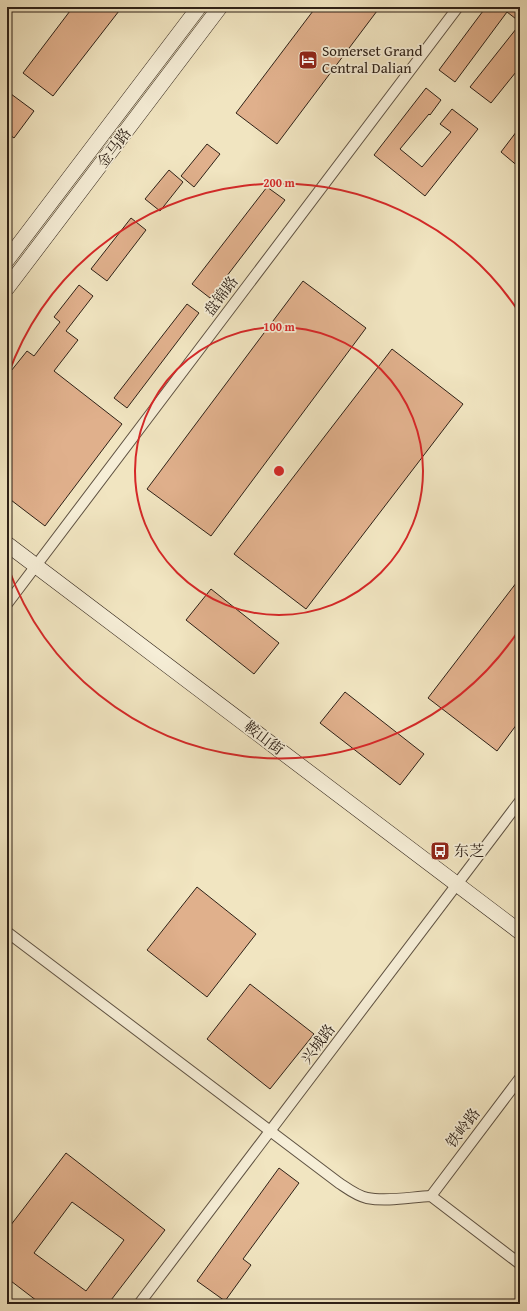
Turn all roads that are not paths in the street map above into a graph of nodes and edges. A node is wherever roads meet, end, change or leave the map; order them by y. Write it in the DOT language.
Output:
graph roads {
  1 [pos="199,7"];
  2 [pos="220,7"];
  3 [pos="458,7"];
  4 [pos="7,260"];
  5 [pos="7,288"];
  6 [pos="7,532"];
  7 [pos="7,544"];
  8 [pos="38,562"];
  9 [pos="7,604"];
  10 [pos="520,802"];
  11 [pos="460,881"];
  12 [pos="520,920"];
  13 [pos="7,932"];
  14 [pos="520,932"];
  15 [pos="520,1078"];
  16 [pos="270,1131"];
  17 [pos="430,1196"];
  18 [pos="520,1264"];
  19 [pos="139,1304"];
  1 -- 4 [label="street, 金马路"];
  2 -- 5 [label="street, 金马路"];
  3 -- 8 [label="street, 盘锦路"];
  6 -- 8 [label="street, 鞍山街"];
  7 -- 8 [label="street, 鞍山街"];
  8 -- 9 [label="street, 盘锦路"];
  8 -- 11 [label="street, 鞍山街"];
  10 -- 11 [label="street, 兴城路"];
  11 -- 12 [label="street, 鞍山街"];
  11 -- 14 [label="street, 鞍山街"];
  11 -- 16 [label="street, 兴城路"];
  13 -- 16 [label="street"];
  15 -- 17 [label="street, 铁岭路"];
  16 -- 17 [label="street"];
  16 -- 19 [label="street, 兴城路"];
  17 -- 18 [label="street"];
}
